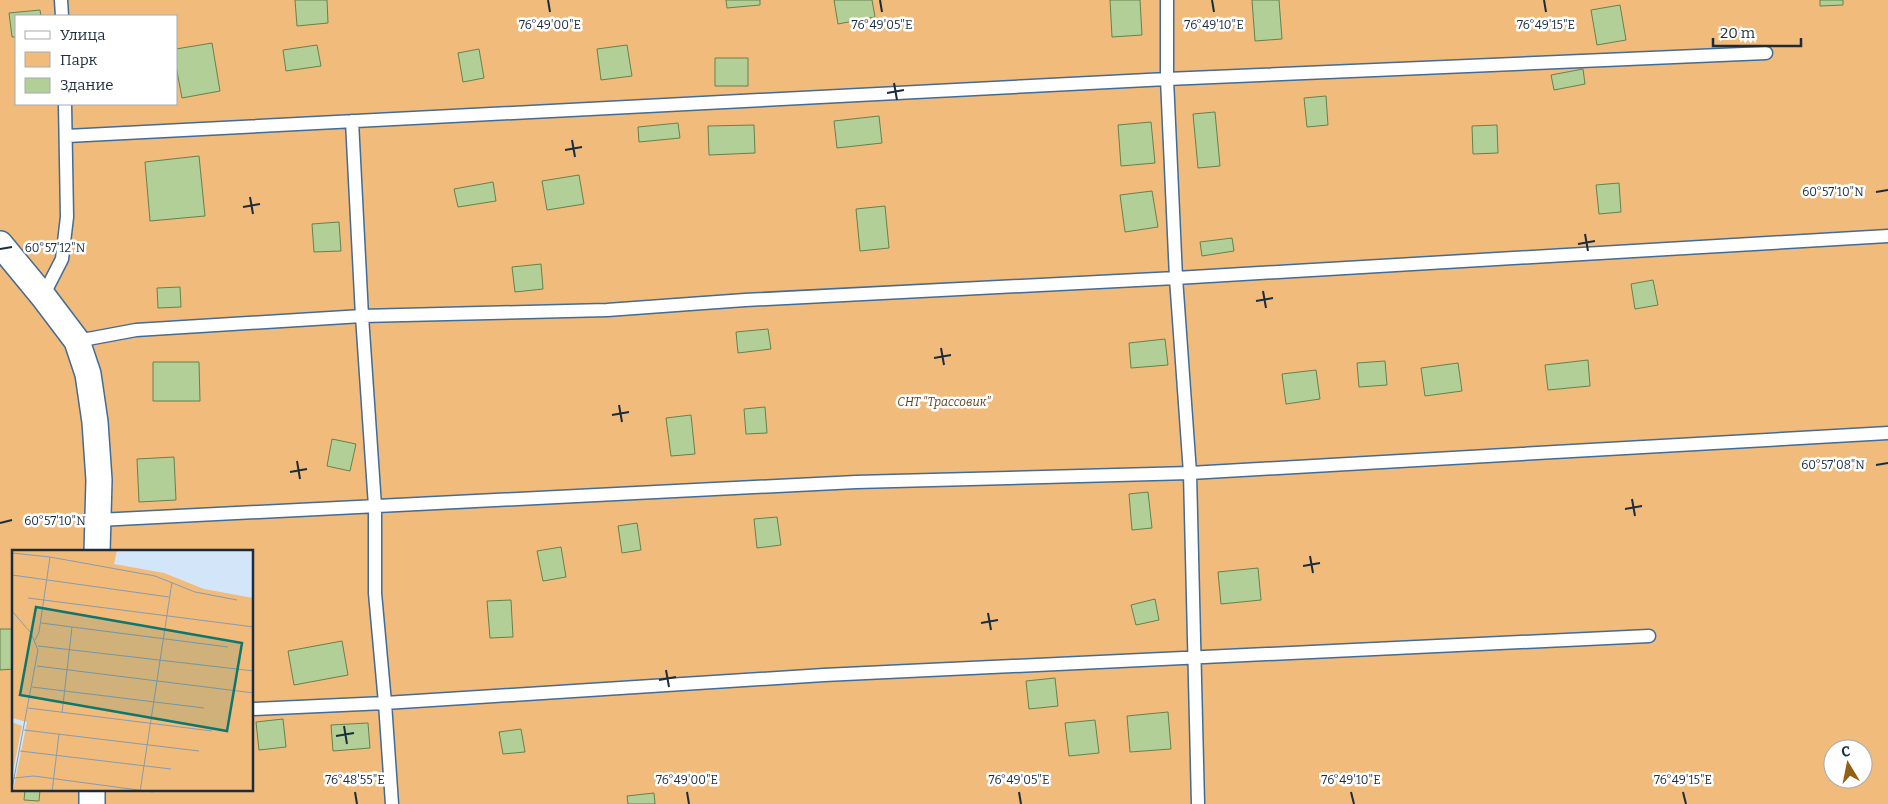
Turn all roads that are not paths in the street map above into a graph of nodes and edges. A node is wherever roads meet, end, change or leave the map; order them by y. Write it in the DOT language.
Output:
graph roads {
  1 [pos="61,0"];
  2 [pos="1167,0"];
  3 [pos="62,15"];
  4 [pos="1766,53"];
  5 [pos="1167,79"];
  6 [pos="65,105"];
  7 [pos="352,121"];
  8 [pos="67,136"];
  9 [pos="1888,236"];
  10 [pos="0,244"];
  11 [pos="1176,278"];
  12 [pos="43,296"];
  13 [pos="362,316"];
  14 [pos="77,341"];
  15 [pos="1888,433"];
  16 [pos="1190,473"];
  17 [pos="375,506"];
  18 [pos="98,520"];
  19 [pos="98,550"];
  20 [pos="1649,636"];
  21 [pos="1194,659"];
  22 [pos="385,703"];
  23 [pos="254,709"];
  24 [pos="392,804"];
  25 [pos="1198,804"];
  1 -- 3 [label="lane"];
  2 -- 5 [label="lane"];
  4 -- 5 [label="lane"];
  5 -- 7 [label="lane"];
  5 -- 11 [label="lane"];
  6 -- 8 [label="lane"];
  7 -- 8 [label="lane"];
  7 -- 13 [label="lane"];
  8 -- 12 [label="lane"];
  9 -- 11 [label="lane"];
  10 -- 12 [label="street"];
  11 -- 13 [label="lane"];
  11 -- 16 [label="lane"];
  12 -- 14 [label="street"];
  13 -- 14 [label="lane"];
  13 -- 17 [label="lane"];
  14 -- 18 [label="street"];
  15 -- 16 [label="lane"];
  16 -- 17 [label="lane"];
  16 -- 21 [label="lane"];
  17 -- 18 [label="lane"];
  17 -- 22 [label="lane"];
  18 -- 19 [label="street"];
  20 -- 21 [label="lane"];
  21 -- 22 [label="lane"];
  21 -- 25 [label="lane"];
  22 -- 23 [label="lane"];
  22 -- 24 [label="lane"];
}
